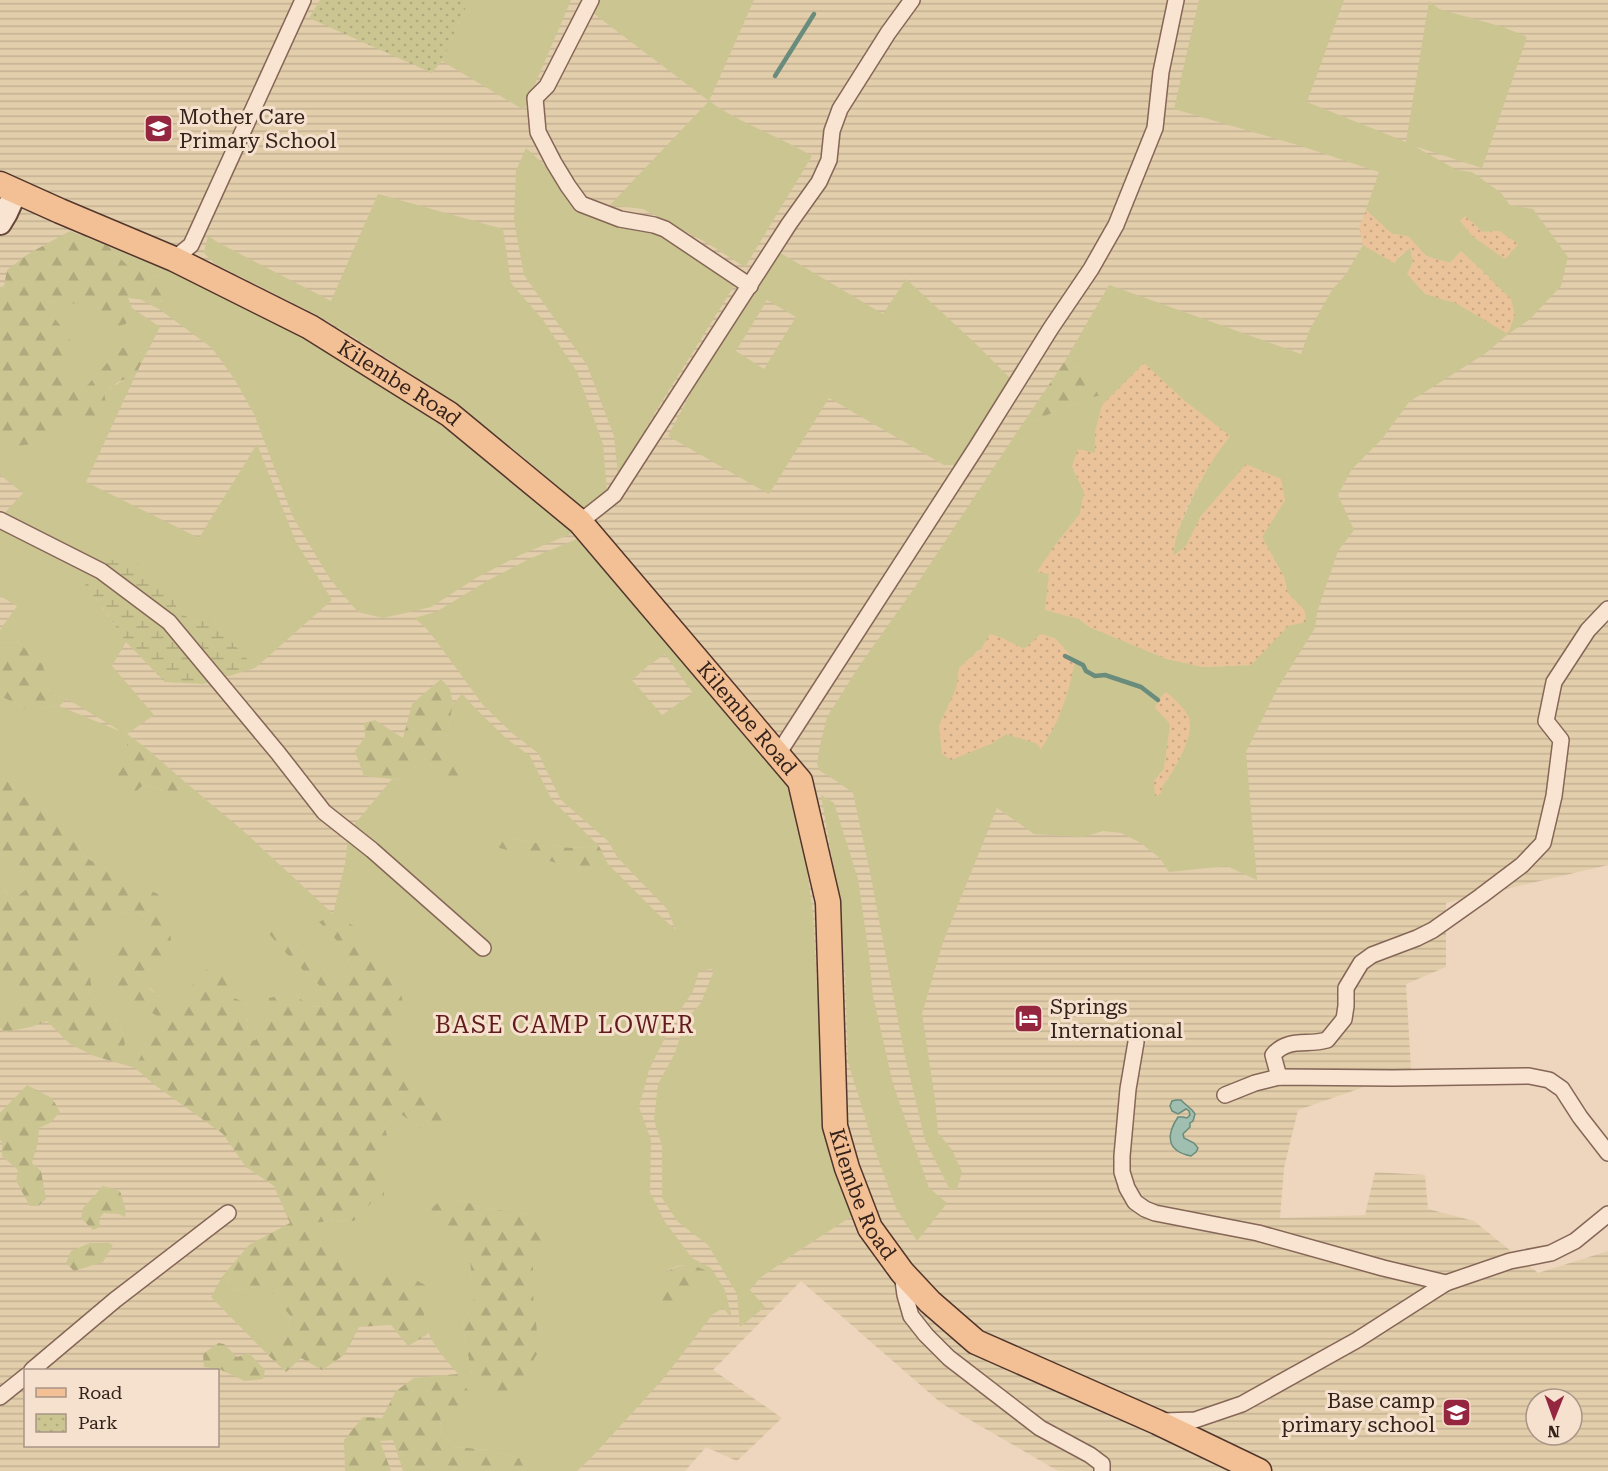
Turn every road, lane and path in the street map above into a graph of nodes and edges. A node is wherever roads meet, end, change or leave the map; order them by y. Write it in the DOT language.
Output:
graph roads {
  1 [pos="303,0"];
  2 [pos="591,0"];
  3 [pos="912,0"];
  4 [pos="1176,0"];
  5 [pos="8,187"];
  6 [pos="0,223"];
  7 [pos="174,259"];
  8 [pos="750,286"];
  9 [pos="0,520"];
  10 [pos="580,522"];
  11 [pos="1608,609"];
  12 [pos="778,754"];
  13 [pos="483,948"];
  14 [pos="1136,1042"];
  15 [pos="1279,1077"];
  16 [pos="1225,1095"];
  17 [pos="1608,1153"];
  18 [pos="228,1213"];
  19 [pos="1608,1214"];
  20 [pos="902,1272"];
  21 [pos="1446,1283"];
  22 [pos="34,1369"];
  23 [pos="24,1378"];
  24 [pos="0,1397"];
  25 [pos="1157,1422"];
  26 [pos="1102,1471"];
  27 [pos="1259,1471"];
  1 -- 7 [label="street"];
  2 -- 8 [label="street"];
  3 -- 8 [label="street"];
  4 -- 12 [label="street"];
  5 -- 6 [label="street"];
  5 -- 7 [label="main road, Kilembe Road"];
  7 -- 10 [label="main road, Kilembe Road"];
  8 -- 10 [label="street"];
  9 -- 13 [label="street"];
  10 -- 12 [label="main road, Kilembe Road"];
  11 -- 15 [label="street"];
  12 -- 20 [label="main road, Kilembe Road"];
  14 -- 21 [label="street"];
  15 -- 16 [label="street"];
  15 -- 17 [label="street"];
  18 -- 22 [label="street"];
  19 -- 21 [label="street"];
  20 -- 25 [label="main road, Kilembe Road"];
  20 -- 26 [label="street"];
  21 -- 25 [label="street"];
  23 -- 24 [label="street"];
  25 -- 27 [label="main road, Kilembe Road"];
}
